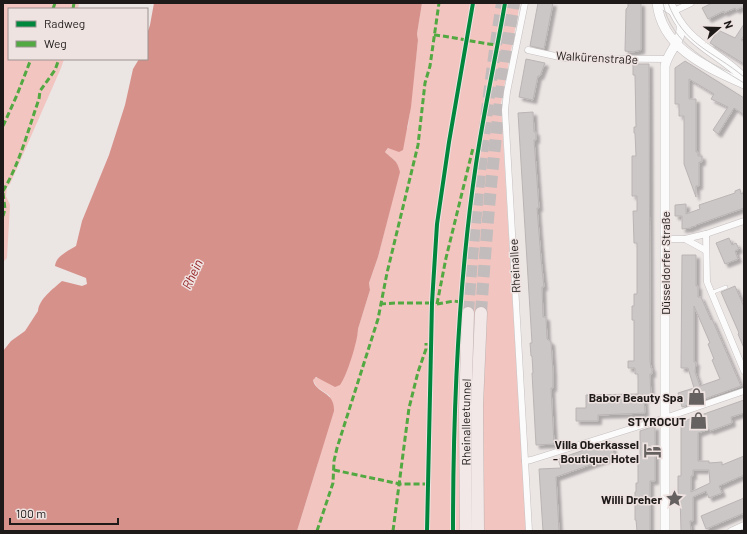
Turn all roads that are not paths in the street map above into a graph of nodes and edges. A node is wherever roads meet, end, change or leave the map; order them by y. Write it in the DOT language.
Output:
graph roads {
  1 [pos="525,3"];
  2 [pos="657,3"];
  3 [pos="660,3"];
  4 [pos="691,3"];
  5 [pos="672,7"];
  6 [pos="680,25"];
  7 [pos="675,43"];
  8 [pos="528,50"];
  9 [pos="716,55"];
  10 [pos="666,59"];
  11 [pos="744,78"];
  12 [pos="744,84"];
  13 [pos="744,221"];
  14 [pos="706,234"];
  15 [pos="664,239"];
  16 [pos="685,239"];
  17 [pos="706,250"];
  18 [pos="726,287"];
  19 [pos="711,293"];
  20 [pos="744,371"];
  21 [pos="744,391"];
  22 [pos="665,418"];
  23 [pos="525,461"];
  24 [pos="744,525"];
  25 [pos="466,531"];
  26 [pos="478,531"];
  27 [pos="529,531"];
  28 [pos="665,531"];
  29 [pos="731,531"];
  1 -- 23 [label="street, Rheinallee"];
  2 -- 7 [label="street"];
  3 -- 5 [label="street"];
  4 -- 5 [label="street"];
  5 -- 6 [label="street"];
  6 -- 7 [label="street, Düsseldorfer Straße"];
  6 -- 9 [label="street"];
  7 -- 9 [label="street"];
  7 -- 10 [label="street, Düsseldorfer Straße"];
  7 -- 12 [label="street"];
  8 -- 10 [label="street, Walkürenstraße"];
  9 -- 11 [label="street"];
  10 -- 15 [label="street, Düsseldorfer Straße"];
  13 -- 14 [label="street"];
  14 -- 16 [label="street"];
  14 -- 17 [label="street"];
  15 -- 16 [label="street"];
  15 -- 22 [label="street, Düsseldorfer Straße"];
  16 -- 17 [label="street"];
  17 -- 19 [label="street"];
  18 -- 19 [label="lane"];
  19 -- 20 [label="street"];
  21 -- 22 [label="street"];
  22 -- 23 [label="street"];
  22 -- 28 [label="street, Düsseldorfer Straße"];
  23 -- 27 [label="street, Rheinallee"];
  24 -- 29 [label="street"];
  25 -- 26 [label="highway, Rheinalleetunnel"];
}
